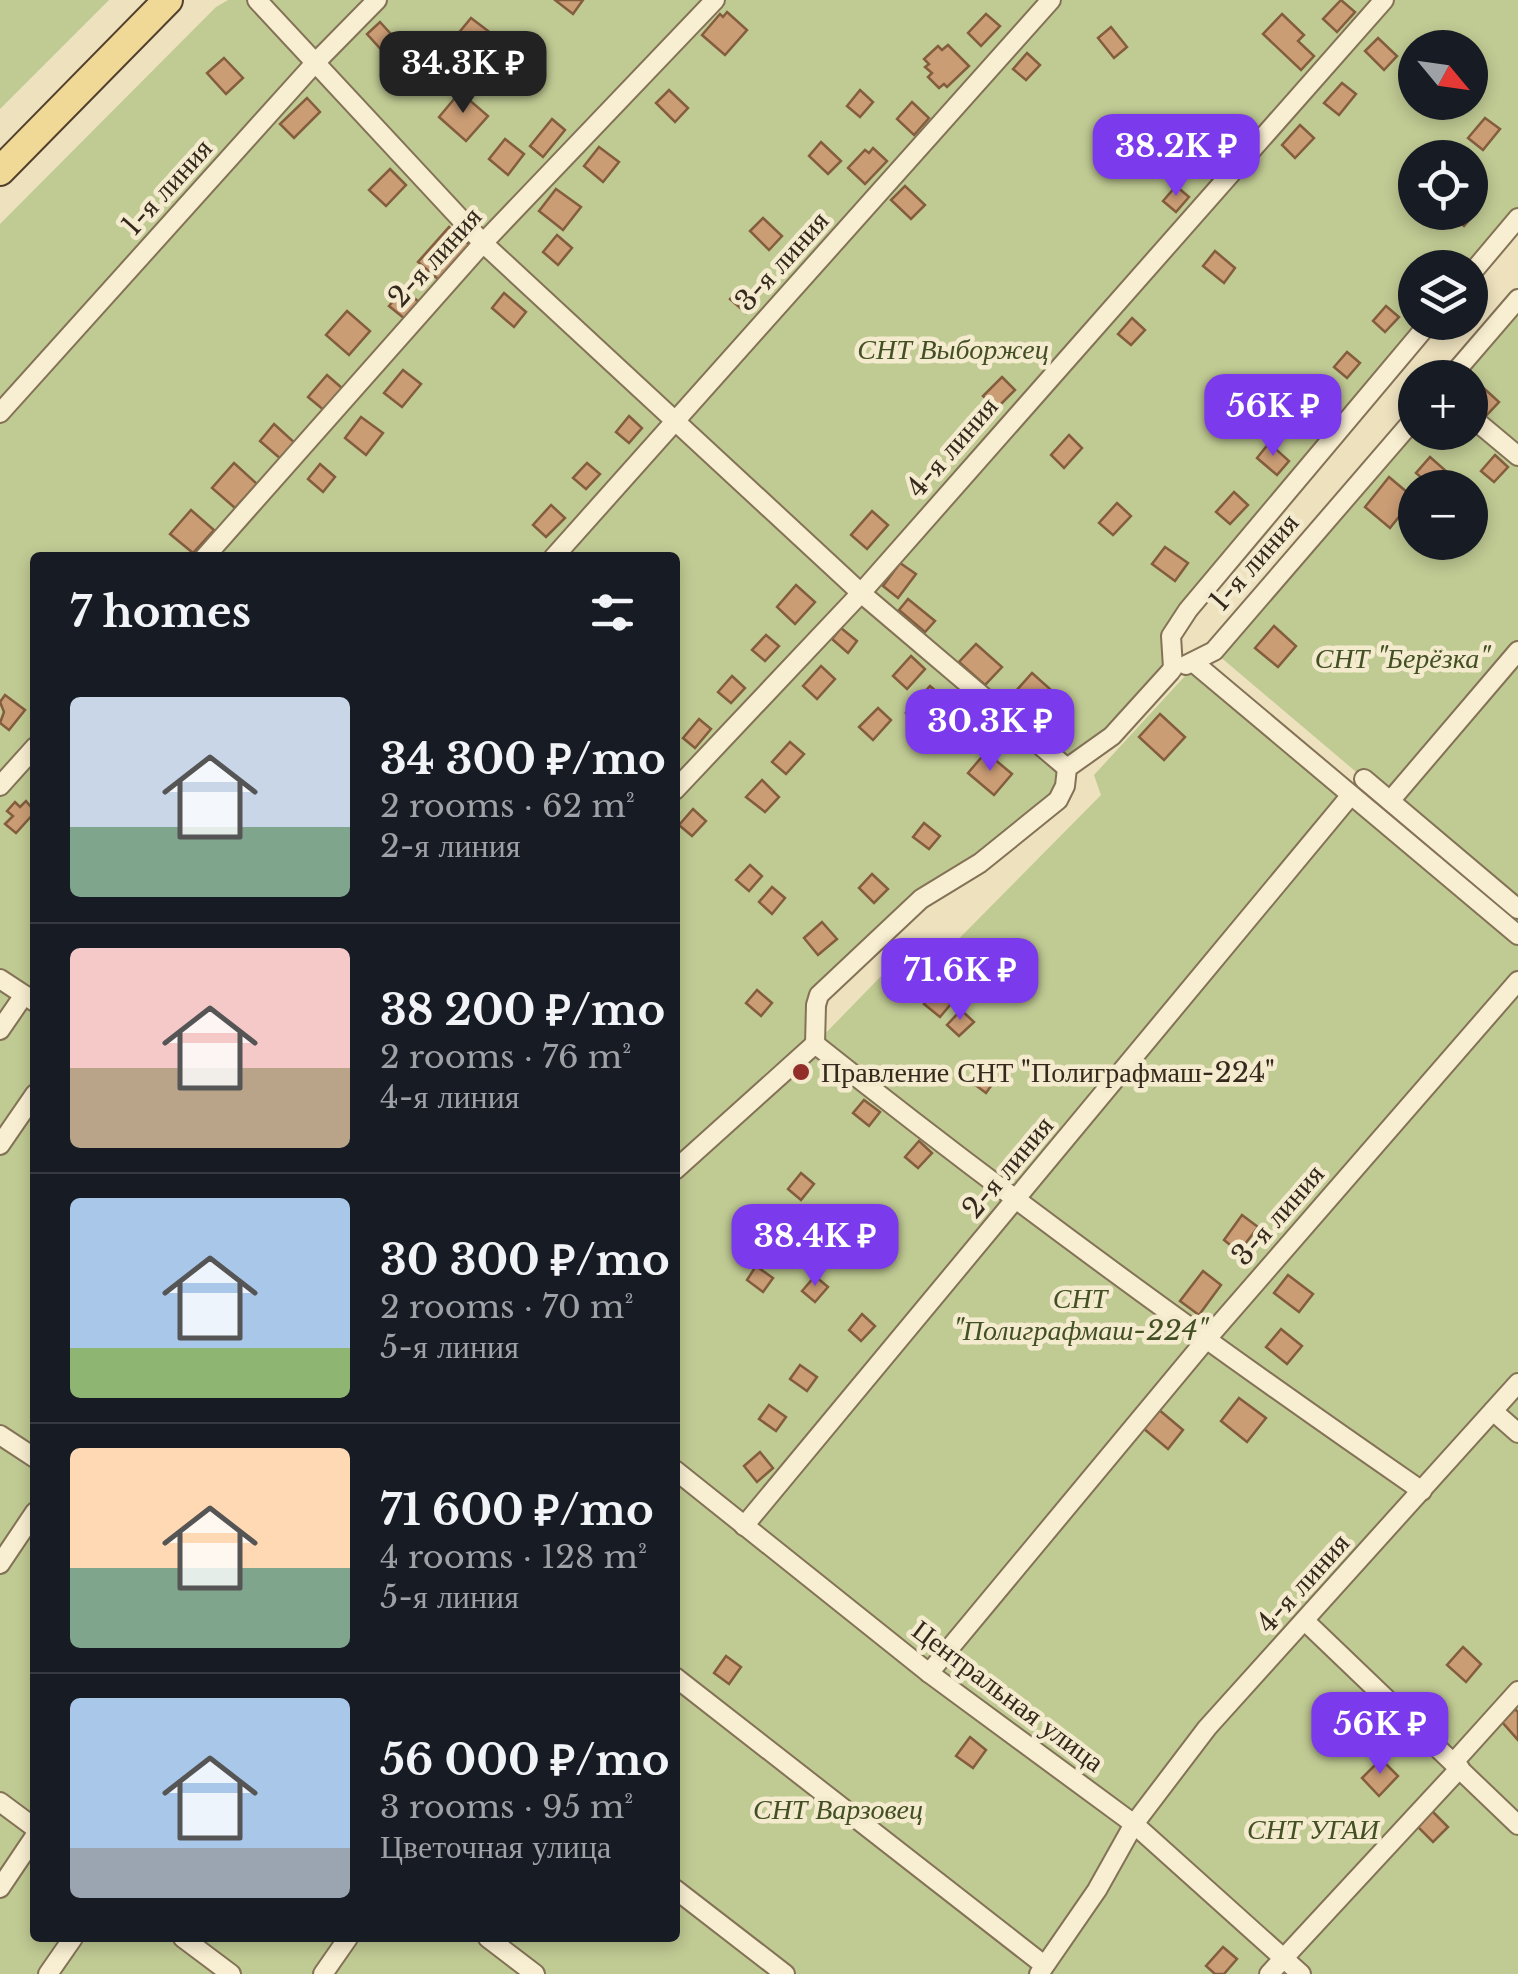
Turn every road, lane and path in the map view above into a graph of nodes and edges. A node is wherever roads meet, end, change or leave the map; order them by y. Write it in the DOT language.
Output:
graph roads {
  1 [pos="168,0"];
  2 [pos="256,0"];
  3 [pos="377,0"];
  4 [pos="715,0"];
  5 [pos="1051,0"];
  6 [pos="1384,0"];
  7 [pos="315,63"];
  8 [pos="0,171"];
  9 [pos="1518,218"];
  10 [pos="483,244"];
  11 [pos="1488,254"];
  12 [pos="1518,299"];
  13 [pos="1415,340"];
  14 [pos="1465,360"];
  15 [pos="0,413"];
  16 [pos="677,420"];
  17 [pos="1488,431"];
  18 [pos="1398,438"];
  19 [pos="1518,456"];
  20 [pos="209,552"];
  21 [pos="558,552"];
  22 [pos="861,592"];
  23 [pos="1518,651"];
  24 [pos="1193,662"];
  25 [pos="1173,668"];
  26 [pos="30,753"];
  27 [pos="1067,768"];
  28 [pos="1364,779"];
  29 [pos="680,785"];
  30 [pos="0,786"];
  31 [pos="1351,795"];
  32 [pos="1390,801"];
  33 [pos="1518,909"];
  34 [pos="1518,935"];
  35 [pos="0,979"];
  36 [pos="1518,981"];
  37 [pos="29,999"];
  38 [pos="0,1030"];
  39 [pos="815,1044"];
  40 [pos="30,1101"];
  41 [pos="0,1145"];
  42 [pos="680,1166"];
  43 [pos="1017,1200"];
  44 [pos="1205,1341"];
  45 [pos="1518,1383"];
  46 [pos="1493,1411"];
  47 [pos="1518,1433"];
  48 [pos="0,1434"];
  49 [pos="30,1455"];
  50 [pos="680,1474"];
  51 [pos="1422,1490"];
  52 [pos="30,1519"];
  53 [pos="744,1526"];
  54 [pos="0,1564"];
  55 [pos="1306,1622"];
  56 [pos="929,1673"];
  57 [pos="680,1680"];
  58 [pos="1518,1691"];
  59 [pos="1457,1765"];
  60 [pos="0,1802"];
  61 [pos="30,1824"];
  62 [pos="1134,1824"];
  63 [pos="1518,1825"];
  64 [pos="30,1843"];
  65 [pos="0,1888"];
  66 [pos="680,1894"];
  67 [pos="69,1942"];
  68 [pos="187,1942"];
  69 [pos="345,1942"];
  70 [pos="493,1942"];
  71 [pos="1284,1958"];
  72 [pos="1042,1970"];
  73 [pos="48,1974"];
  74 [pos="231,1974"];
  75 [pos="323,1974"];
  76 [pos="535,1974"];
  77 [pos="785,1974"];
  78 [pos="1269,1974"];
  79 [pos="1301,1974"];
  1 -- 8 [label="main road"];
  2 -- 7 [label="street"];
  3 -- 7 [label="street, 1-я линия"];
  4 -- 10 [label="street, 2-я линия"];
  5 -- 16 [label="street, 3-я линия"];
  6 -- 22 [label="street, 4-я линия"];
  7 -- 10 [label="street"];
  7 -- 15 [label="street, 1-я линия"];
  9 -- 11 [label="street"];
  10 -- 16 [label="street"];
  10 -- 20 [label="street, 2-я линия"];
  12 -- 14 [label="street"];
  13 -- 25 [label="street"];
  16 -- 21 [label="street, 3-я линия"];
  16 -- 22 [label="street"];
  17 -- 19 [label="street"];
  18 -- 24 [label="street, 1-я линия"];
  22 -- 27 [label="street"];
  22 -- 29 [label="street, 4-я линия"];
  23 -- 32 [label="street"];
  24 -- 25 [label="street"];
  24 -- 31 [label="street"];
  25 -- 27 [label="street"];
  26 -- 30 [label="street"];
  27 -- 39 [label="street"];
  28 -- 32 [label="street"];
  31 -- 34 [label="street"];
  31 -- 43 [label="street, 2-я линия"];
  32 -- 33 [label="street"];
  35 -- 37 [label="street"];
  36 -- 44 [label="street, 3-я линия"];
  37 -- 38 [label="street"];
  39 -- 42 [label="street"];
  39 -- 43 [label="street"];
  40 -- 41 [label="street"];
  43 -- 44 [label="street"];
  43 -- 53 [label="street, 2-я линия"];
  44 -- 51 [label="street"];
  44 -- 56 [label="street, 3-я линия"];
  45 -- 46 [label="street, 4-я линия"];
  46 -- 47 [label="street"];
  46 -- 51 [label="street, 4-я линия"];
  48 -- 49 [label="street"];
  50 -- 53 [label="street, Центральная улица"];
  51 -- 55 [label="street, 4-я линия"];
  52 -- 54 [label="street"];
  53 -- 56 [label="street, Центральная улица"];
  55 -- 59 [label="street"];
  55 -- 62 [label="street, 4-я линия"];
  56 -- 62 [label="street, Центральная улица"];
  57 -- 72 [label="street"];
  58 -- 59 [label="street"];
  59 -- 63 [label="street"];
  59 -- 71 [label="street"];
  60 -- 61 [label="street"];
  62 -- 71 [label="street, Центральная улица"];
  62 -- 72 [label="street, 4-я линия"];
  64 -- 65 [label="street"];
  66 -- 77 [label="street"];
  67 -- 73 [label="street"];
  68 -- 74 [label="street"];
  69 -- 75 [label="street"];
  70 -- 76 [label="street"];
  71 -- 78 [label="street"];
  71 -- 79 [label="street, Центральная улица"];
}
